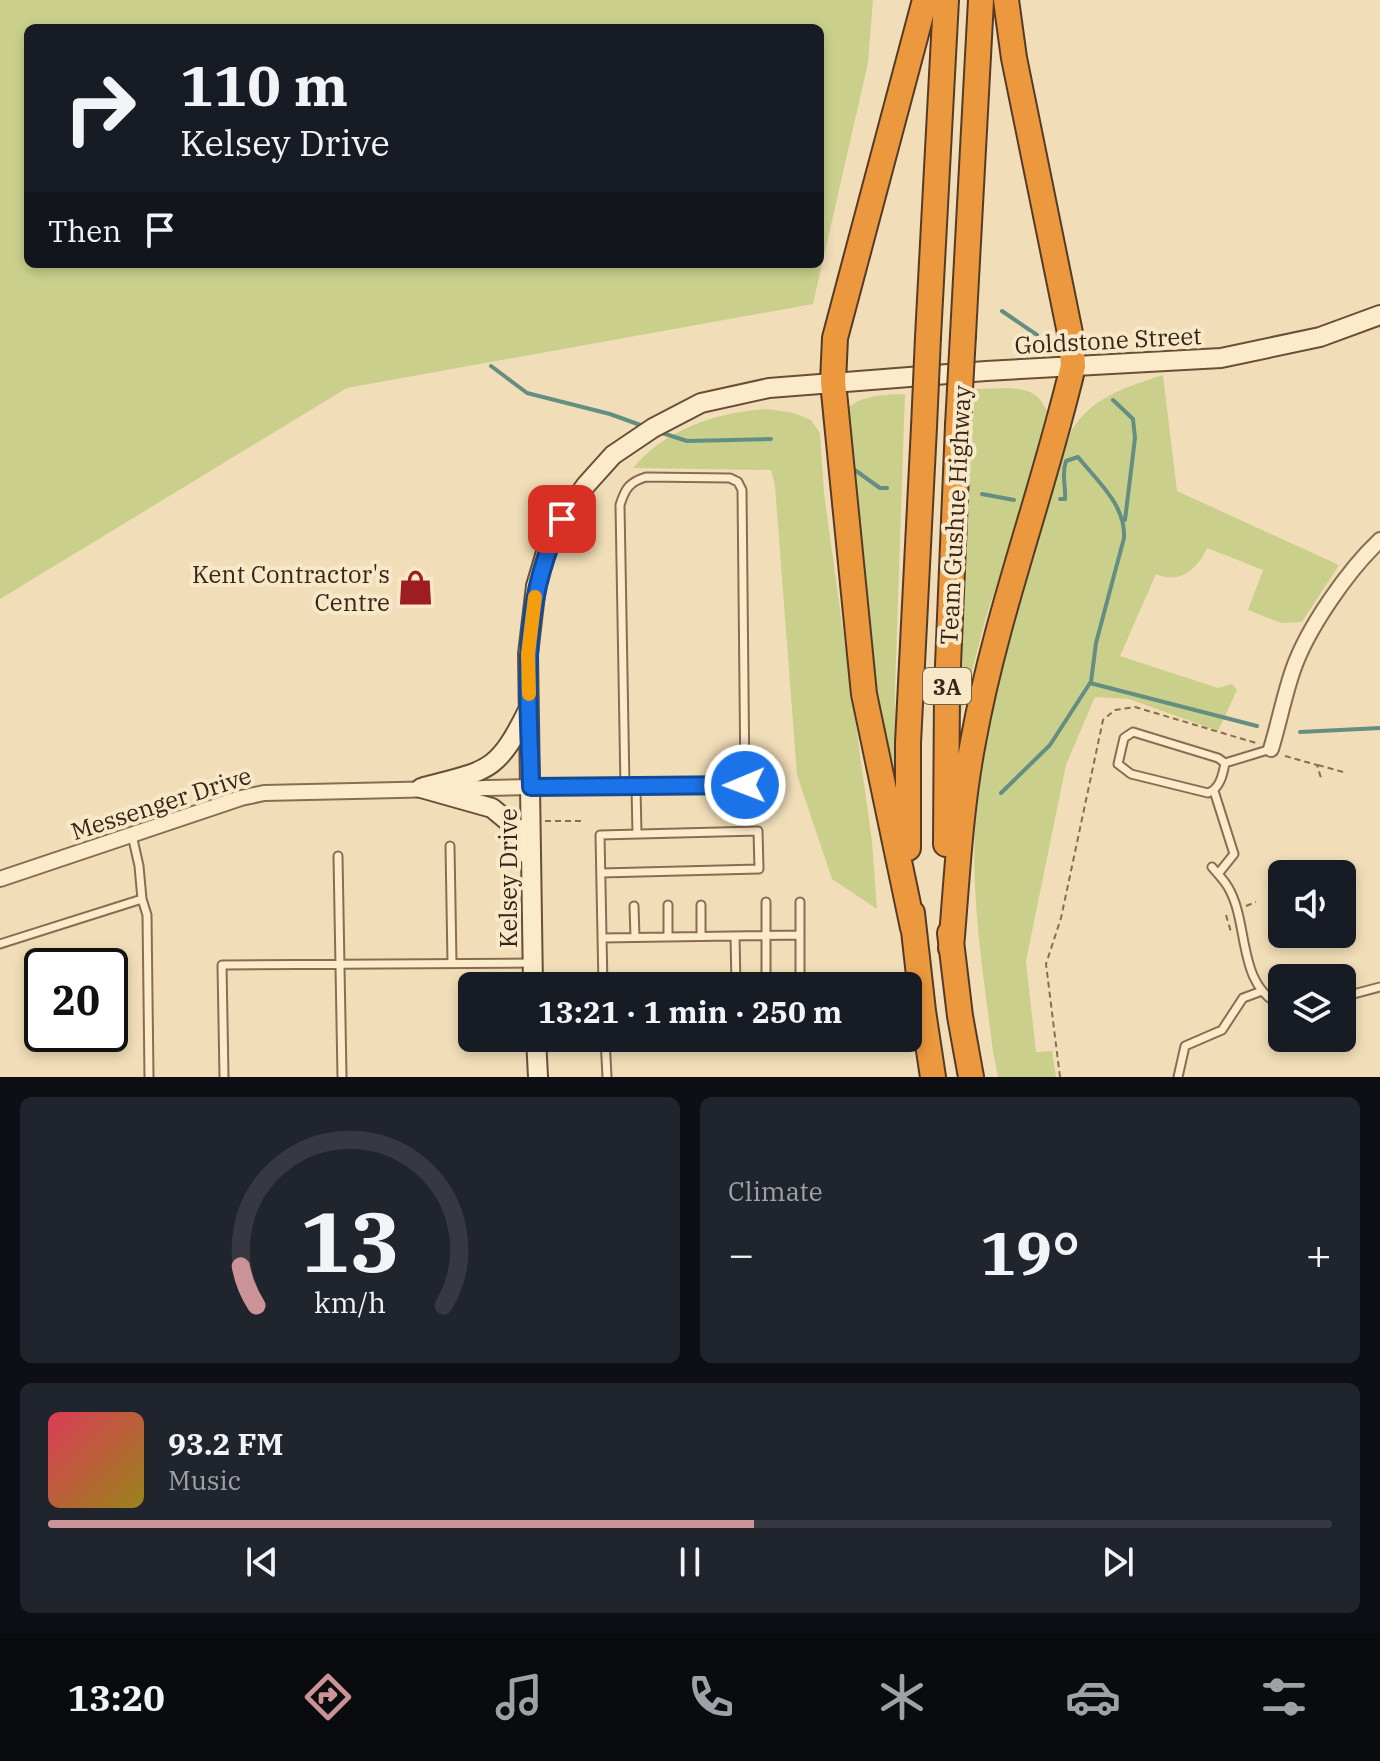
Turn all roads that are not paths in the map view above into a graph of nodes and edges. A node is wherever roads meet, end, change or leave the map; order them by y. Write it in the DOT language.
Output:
graph roads {
  1 [pos="925,0"];
  2 [pos="946,0"];
  3 [pos="981,0"];
  4 [pos="1006,0"];
  5 [pos="1380,315"];
  6 [pos="1073,366"];
  7 [pos="833,382"];
  8 [pos="1380,540"];
  9 [pos="529,708"];
  10 [pos="1270,749"];
  11 [pos="1225,763"];
  12 [pos="531,787"];
  13 [pos="625,787"];
  14 [pos="636,787"];
  15 [pos="421,788"];
  16 [pos="1214,791"];
  17 [pos="637,834"];
  18 [pos="132,835"];
  19 [pos="450,846"];
  20 [pos="338,856"];
  21 [pos="533,864"];
  22 [pos="1212,867"];
  23 [pos="601,873"];
  24 [pos="1218,874"];
  25 [pos="0,879"];
  26 [pos="142,899"];
  27 [pos="766,902"];
  28 [pos="800,902"];
  29 [pos="668,905"];
  30 [pos="701,905"];
  31 [pos="634,906"];
  32 [pos="913,928"];
  33 [pos="800,935"];
  34 [pos="668,936"];
  35 [pos="701,936"];
  36 [pos="735,936"];
  37 [pos="766,936"];
  38 [pos="635,937"];
  39 [pos="602,938"];
  40 [pos="0,944"];
  41 [pos="951,948"];
  42 [pos="452,963"];
  43 [pos="532,963"];
  44 [pos="340,964"];
  45 [pos="532,972"];
  46 [pos="603,972"];
  47 [pos="736,972"];
  48 [pos="766,972"];
  49 [pos="800,972"];
  50 [pos="1380,987"];
  51 [pos="1262,991"];
  52 [pos="1356,993"];
  53 [pos="1268,996"];
  54 [pos="537,1052"];
  55 [pos="606,1052"];
  56 [pos="149,1077"];
  57 [pos="224,1077"];
  58 [pos="342,1077"];
  59 [pos="538,1077"];
  60 [pos="607,1077"];
  61 [pos="933,1077"];
  62 [pos="971,1077"];
  63 [pos="1178,1077"];
  1 -- 7 [label="highway"];
  2 -- 32 [label="highway, Team Gushue Highway / 3A, bridge"];
  3 -- 41 [label="highway, Team Gushue Highway / 3A, bridge"];
  4 -- 6 [label="highway"];
  5 -- 6 [label="main road, Goldstone Street"];
  6 -- 7 [label="main road, Goldstone Street"];
  6 -- 41 [label="highway"];
  7 -- 9 [label="main road, Kelsey Drive"];
  7 -- 32 [label="highway"];
  8 -- 10 [label="street"];
  9 -- 12 [label="main road, Kelsey Drive"];
  9 -- 15 [label="main road"];
  10 -- 11 [label="lane"];
  11 -- 16 [label="lane"];
  11 -- 16 [label="lane"];
  12 -- 13 [label="lane"];
  12 -- 15 [label="street, Messenger Drive"];
  12 -- 21 [label="main road, Kelsey Drive"];
  13 -- 14 [label="lane"];
  13 -- 14 [label="lane"];
  14 -- 17 [label="lane"];
  15 -- 18 [label="street, Messenger Drive"];
  15 -- 21 [label="main road"];
  16 -- 24 [label="lane"];
  17 -- 23 [label="lane"];
  17 -- 23 [label="lane"];
  18 -- 25 [label="street, Messenger Drive"];
  18 -- 26 [label="lane"];
  19 -- 42 [label="lane"];
  20 -- 44 [label="lane"];
  21 -- 43 [label="main road, Kelsey Drive"];
  22 -- 24 [label="lane"];
  23 -- 39 [label="lane"];
  24 -- 51 [label="lane"];
  26 -- 40 [label="lane"];
  26 -- 56 [label="lane"];
  27 -- 37 [label="lane"];
  28 -- 33 [label="lane"];
  29 -- 34 [label="lane"];
  30 -- 35 [label="lane"];
  31 -- 38 [label="lane"];
  32 -- 61 [label="highway, Team Gushue Highway / 3A"];
  33 -- 37 [label="lane"];
  33 -- 49 [label="lane"];
  34 -- 35 [label="lane"];
  34 -- 38 [label="lane"];
  35 -- 36 [label="lane"];
  36 -- 37 [label="lane"];
  36 -- 47 [label="lane"];
  37 -- 48 [label="lane"];
  38 -- 39 [label="lane"];
  39 -- 46 [label="lane"];
  41 -- 62 [label="highway, Team Gushue Highway / 3A"];
  42 -- 43 [label="lane"];
  42 -- 44 [label="lane"];
  43 -- 45 [label="main road, Kelsey Drive"];
  44 -- 57 [label="lane"];
  44 -- 58 [label="lane"];
  50 -- 52 [label="lane"];
  51 -- 53 [label="lane"];
  51 -- 63 [label="lane"];
  54 -- 59 [label="main road"];
  55 -- 60 [label="lane"];
}
